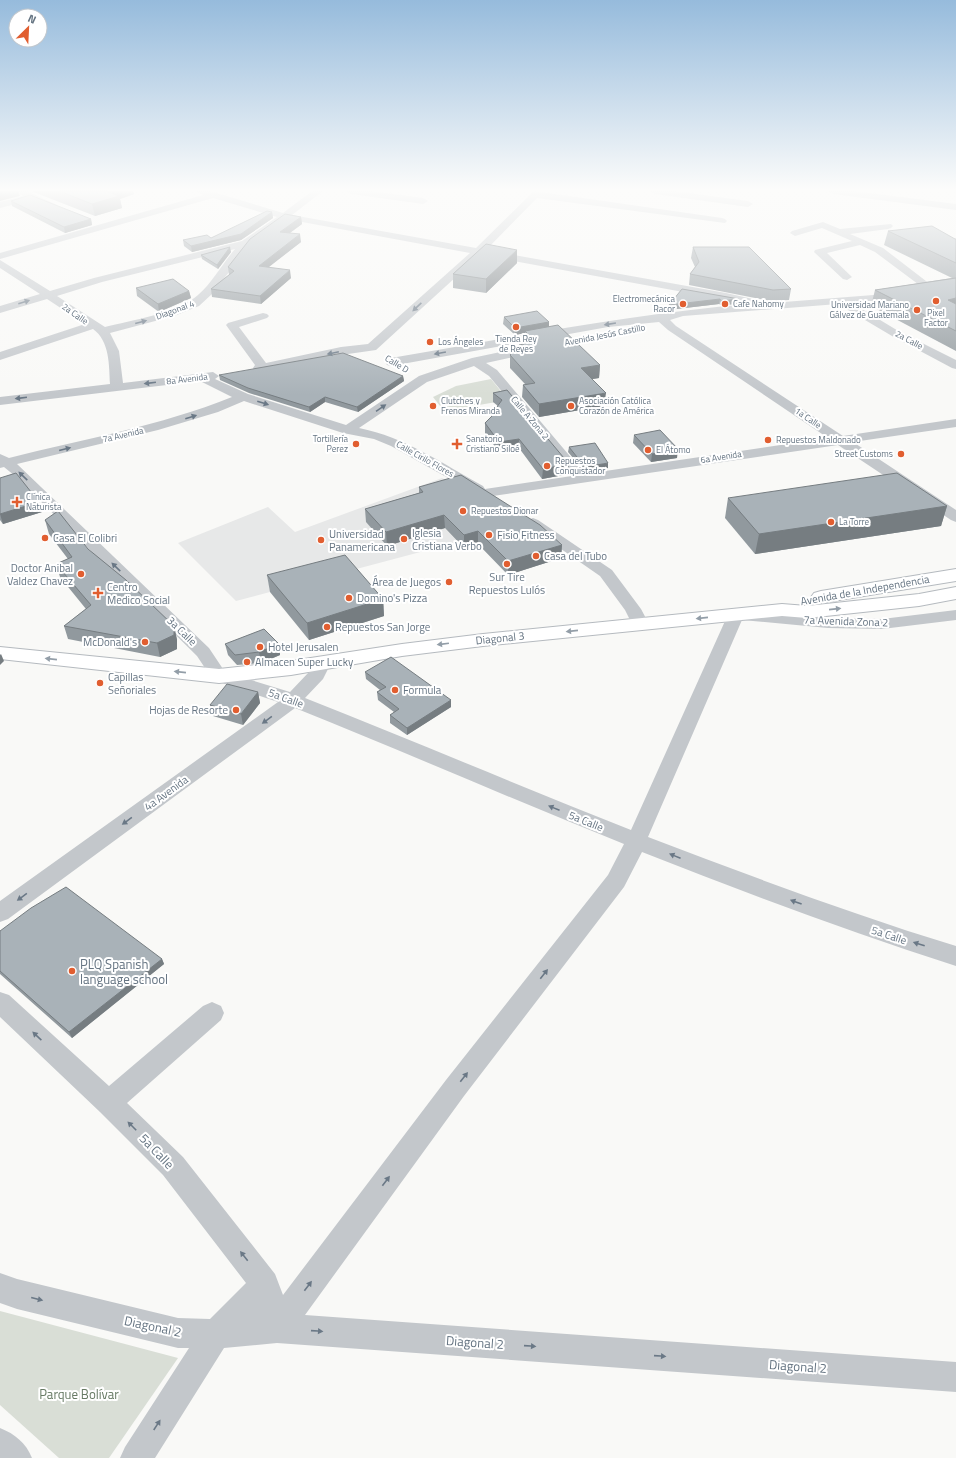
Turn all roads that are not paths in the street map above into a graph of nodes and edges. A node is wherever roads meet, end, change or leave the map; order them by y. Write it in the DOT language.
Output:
graph roads {
  1 [pos="184,259"];
  2 [pos="232,259"];
  3 [pos="468,259"];
  4 [pos="516,259"];
  5 [pos="827,259"];
  6 [pos="891,259"];
  7 [pos="0,263"];
  8 [pos="847,277"];
  9 [pos="947,288"];
  10 [pos="934,291"];
  11 [pos="48,294"];
  12 [pos="841,301"];
  13 [pos="771,306"];
  14 [pos="0,310"];
  15 [pos="263,316"];
  16 [pos="662,318"];
  17 [pos="92,326"];
  18 [pos="103,331"];
  19 [pos="554,346"];
  20 [pos="372,347"];
  21 [pos="531,350"];
  22 [pos="0,356"];
  23 [pos="476,361"];
  24 [pos="391,362"];
  25 [pos="956,365"];
  26 [pos="263,367"];
  27 [pos="245,371"];
  28 [pos="223,374"];
  29 [pos="201,378"];
  30 [pos="423,379"];
  31 [pos="117,387"];
  32 [pos="243,397"];
  33 [pos="0,401"];
  34 [pos="956,423"];
  35 [pos="348,430"];
  36 [pos="840,439"];
  37 [pos="3,461"];
  38 [pos="581,478"];
  39 [pos="486,493"];
  40 [pos="956,517"];
  41 [pos="956,575"];
  42 [pos="956,593"];
  43 [pos="782,610"];
  44 [pos="736,614"];
  45 [pos="956,615"];
  46 [pos="640,624"];
  47 [pos="0,653"];
  48 [pos="322,663"];
  49 [pos="219,676"];
  50 [pos="293,700"];
  51 [pos="635,840"];
  52 [pos="0,914"];
  53 [pos="956,956"];
  54 [pos="0,1002"];
  55 [pos="212,1013"];
  56 [pos="109,1103"];
  57 [pos="266,1284"];
  58 [pos="0,1288"];
  59 [pos="277,1328"];
  60 [pos="216,1334"];
  61 [pos="956,1377"];
  62 [pos="0,1444"];
  63 [pos="16,1458"];
  64 [pos="136,1458"];
  1 -- 11 [label="street"];
  18 -- 2 [label="street, Diagonal 4, one-way"];
  3 -- 20 [label="street, one-way"];
  4 -- 13 [label="street"];
  5 -- 8 [label="street"];
  6 -- 10 [label="street"];
  7 -- 11 [label="street, 2a Calle"];
  9 -- 10 [label="street, Avenida Jesús Castillo"];
  10 -- 12 [label="street, Avenida Jesús Castillo"];
  14 -- 11 [label="street, one-way"];
  11 -- 17 [label="street, 2a Calle"];
  12 -- 13 [label="street, Avenida Jesús Castillo"];
  12 -- 25 [label="street, 2a Calle"];
  13 -- 16 [label="street, Avenida Jesús Castillo"];
  15 -- 26 [label="street"];
  16 -- 19 [label="street, Avenida Jesús Castillo"];
  16 -- 24 [label="street, Avenida Jesús Castillo, one-way"];
  16 -- 36 [label="street, 1a Calle"];
  17 -- 18 [label="street, 2a Calle"];
  17 -- 22 [label="street"];
  18 -- 31 [label="street"];
  20 -- 24 [label="street, Calle D"];
  20 -- 26 [label="street, one-way"];
  21 -- 23 [label="street"];
  23 -- 30 [label="street"];
  23 -- 38 [label="street, Calle A Zona 2"];
  24 -- 30 [label="street, Calle D"];
  26 -- 27 [label="street"];
  28 -- 29 [label="street, 8a Avenida"];
  29 -- 31 [label="street, 8a Avenida, one-way"];
  29 -- 32 [label="street"];
  35 -- 30 [label="street, one-way"];
  31 -- 33 [label="street, 8a Avenida, one-way"];
  32 -- 35 [label="street, one-way"];
  37 -- 32 [label="street, 7a Avenida, one-way"];
  34 -- 36 [label="street, 6a Avenida"];
  35 -- 39 [label="street, Calle Cirilo Flores"];
  36 -- 38 [label="street, 6a Avenida"];
  36 -- 40 [label="street, 1a Calle"];
  49 -- 37 [label="street, 3a Calle, one-way"];
  38 -- 39 [label="street, 6a Avenida"];
  39 -- 46 [label="street, Calle Cirilo Flores"];
  41 -- 43 [label="main road, Avenida de la Independencia"];
  43 -- 42 [label="main road, Avenida de la Independencia, one-way"];
  43 -- 44 [label="main road, Diagonal 3"];
  44 -- 45 [label="street, 7a Avenida Zona 2"];
  44 -- 46 [label="main road, Diagonal 3, one-way"];
  44 -- 51 [label="street"];
  46 -- 48 [label="main road, Diagonal 3, one-way"];
  49 -- 47 [label="main road, one-way"];
  48 -- 49 [label="main road, Diagonal 3"];
  48 -- 50 [label="street, 4a Avenida"];
  49 -- 50 [label="street, 5a Calle"];
  51 -- 50 [label="street, 5a Calle, one-way"];
  50 -- 52 [label="street, 4a Avenida, one-way"];
  53 -- 51 [label="street, 5a Calle, one-way"];
  59 -- 51 [label="street, one-way"];
  56 -- 54 [label="street, 5a Calle, one-way"];
  55 -- 56 [label="street"];
  57 -- 56 [label="street, 5a Calle, one-way"];
  57 -- 59 [label="street, 5a Calle"];
  57 -- 60 [label="street"];
  58 -- 60 [label="street, Diagonal 2, one-way"];
  59 -- 60 [label="street, Diagonal 2"];
  59 -- 61 [label="street, Diagonal 2, one-way"];
  64 -- 60 [label="street, one-way"];
  62 -- 63 [label="street"];
}
